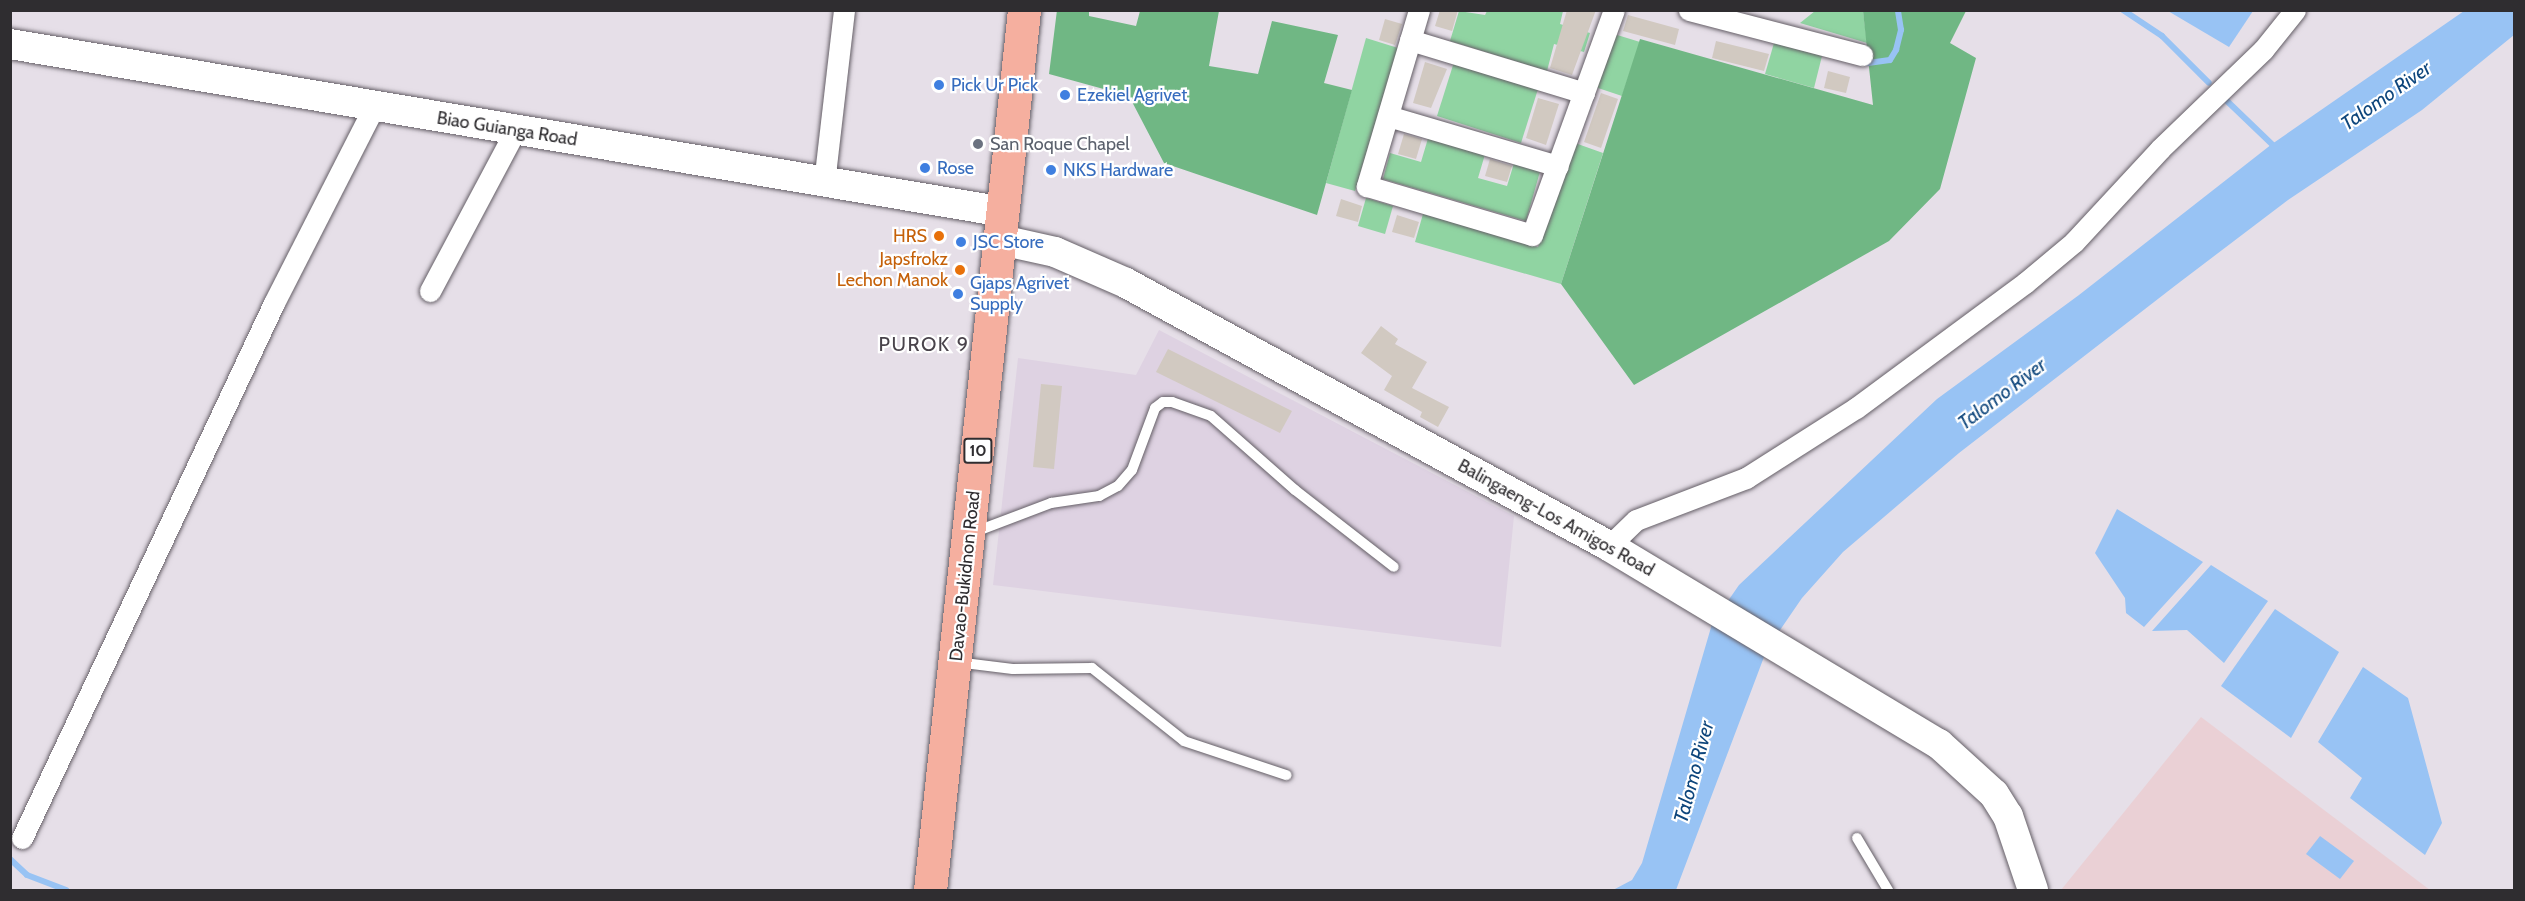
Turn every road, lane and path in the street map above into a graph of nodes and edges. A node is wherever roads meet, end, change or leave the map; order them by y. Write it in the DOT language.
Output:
graph roads {
  1 [pos="844,10"];
  2 [pos="1024,10"];
  3 [pos="1419,10"];
  4 [pos="1614,10"];
  5 [pos="1689,10"];
  6 [pos="2295,10"];
  7 [pos="1717,14"];
  8 [pos="1410,40"];
  9 [pos="10,44"];
  10 [pos="1862,55"];
  11 [pos="1584,93"];
  12 [pos="374,107"];
  13 [pos="1388,116"];
  14 [pos="515,130"];
  15 [pos="1558,166"];
  16 [pos="824,183"];
  17 [pos="1002,226"];
  18 [pos="430,291"];
  19 [pos="969,534"];
  20 [pos="1609,546"];
  21 [pos="1394,567"];
  22 [pos="956,662"];
  23 [pos="1286,775"];
  24 [pos="22,838"];
  25 [pos="1857,838"];
  26 [pos="930,891"];
  27 [pos="1888,891"];
  28 [pos="2033,891"];
  1 -- 16 [label="street"];
  2 -- 17 [label="highway, Davao-Bukidnon Road / 10"];
  3 -- 8 [label="street"];
  4 -- 11 [label="street"];
  5 -- 7 [label="street"];
  6 -- 20 [label="street"];
  7 -- 10 [label="street"];
  8 -- 11 [label="street"];
  8 -- 13 [label="street"];
  9 -- 12 [label="street, Biao Guianga Road"];
  11 -- 15 [label="street"];
  12 -- 14 [label="street, Biao Guianga Road"];
  12 -- 24 [label="street"];
  13 -- 15 [label="street"];
  13 -- 15 [label="street"];
  14 -- 16 [label="street, Biao Guianga Road"];
  14 -- 18 [label="street"];
  16 -- 17 [label="street, Biao Guianga Road"];
  17 -- 19 [label="highway, Davao-Bukidnon Road / 10"];
  17 -- 20 [label="street, Balingaeng-Los Amigos Road"];
  19 -- 21 [label="lane"];
  19 -- 22 [label="highway, Davao-Bukidnon Road / 10"];
  20 -- 28 [label="street, Balingaeng-Los Amigos Road"];
  22 -- 23 [label="lane"];
  22 -- 26 [label="highway, Davao-Bukidnon Road / 10"];
  25 -- 27 [label="lane"];
}
